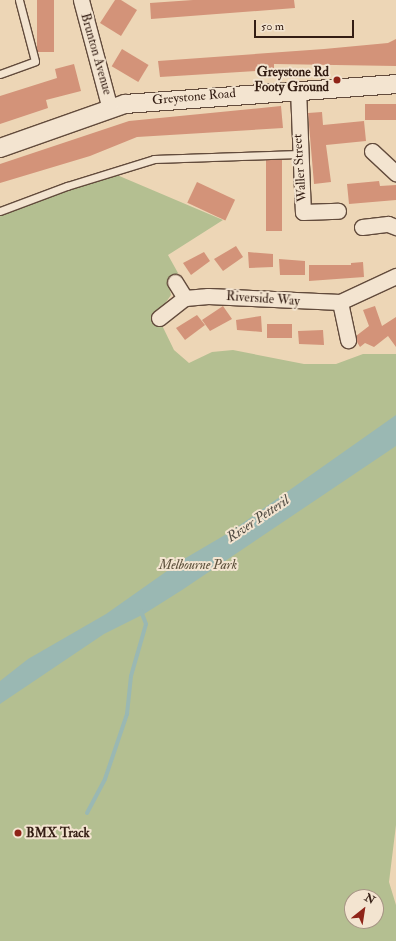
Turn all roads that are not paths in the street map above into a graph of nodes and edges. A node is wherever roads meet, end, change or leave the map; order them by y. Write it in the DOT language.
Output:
graph roads {
  1 [pos="19,0"];
  2 [pos="81,0"];
  3 [pos="0,74"];
  4 [pos="396,84"];
  5 [pos="298,89"];
  6 [pos="110,109"];
  7 [pos="0,148"];
  8 [pos="372,151"];
  9 [pos="299,154"];
  10 [pos="396,173"];
  11 [pos="0,211"];
  12 [pos="338,211"];
  13 [pos="362,227"];
  14 [pos="396,227"];
  15 [pos="396,276"];
  16 [pos="175,282"];
  17 [pos="186,298"];
  18 [pos="340,302"];
  19 [pos="159,318"];
  20 [pos="348,340"];
  1 -- 3 [label="lane"];
  2 -- 6 [label="street, Brunton Avenue"];
  4 -- 5 [label="street, Greystone Road"];
  5 -- 6 [label="street, Greystone Road"];
  5 -- 9 [label="street, Waller Street"];
  6 -- 7 [label="street, Greystone Road"];
  8 -- 10 [label="street"];
  9 -- 11 [label="lane"];
  9 -- 12 [label="street, Waller Street"];
  13 -- 14 [label="street"];
  15 -- 18 [label="street, Riverside Way"];
  16 -- 17 [label="street"];
  17 -- 18 [label="street, Riverside Way"];
  17 -- 19 [label="street"];
  18 -- 20 [label="street"];
}
